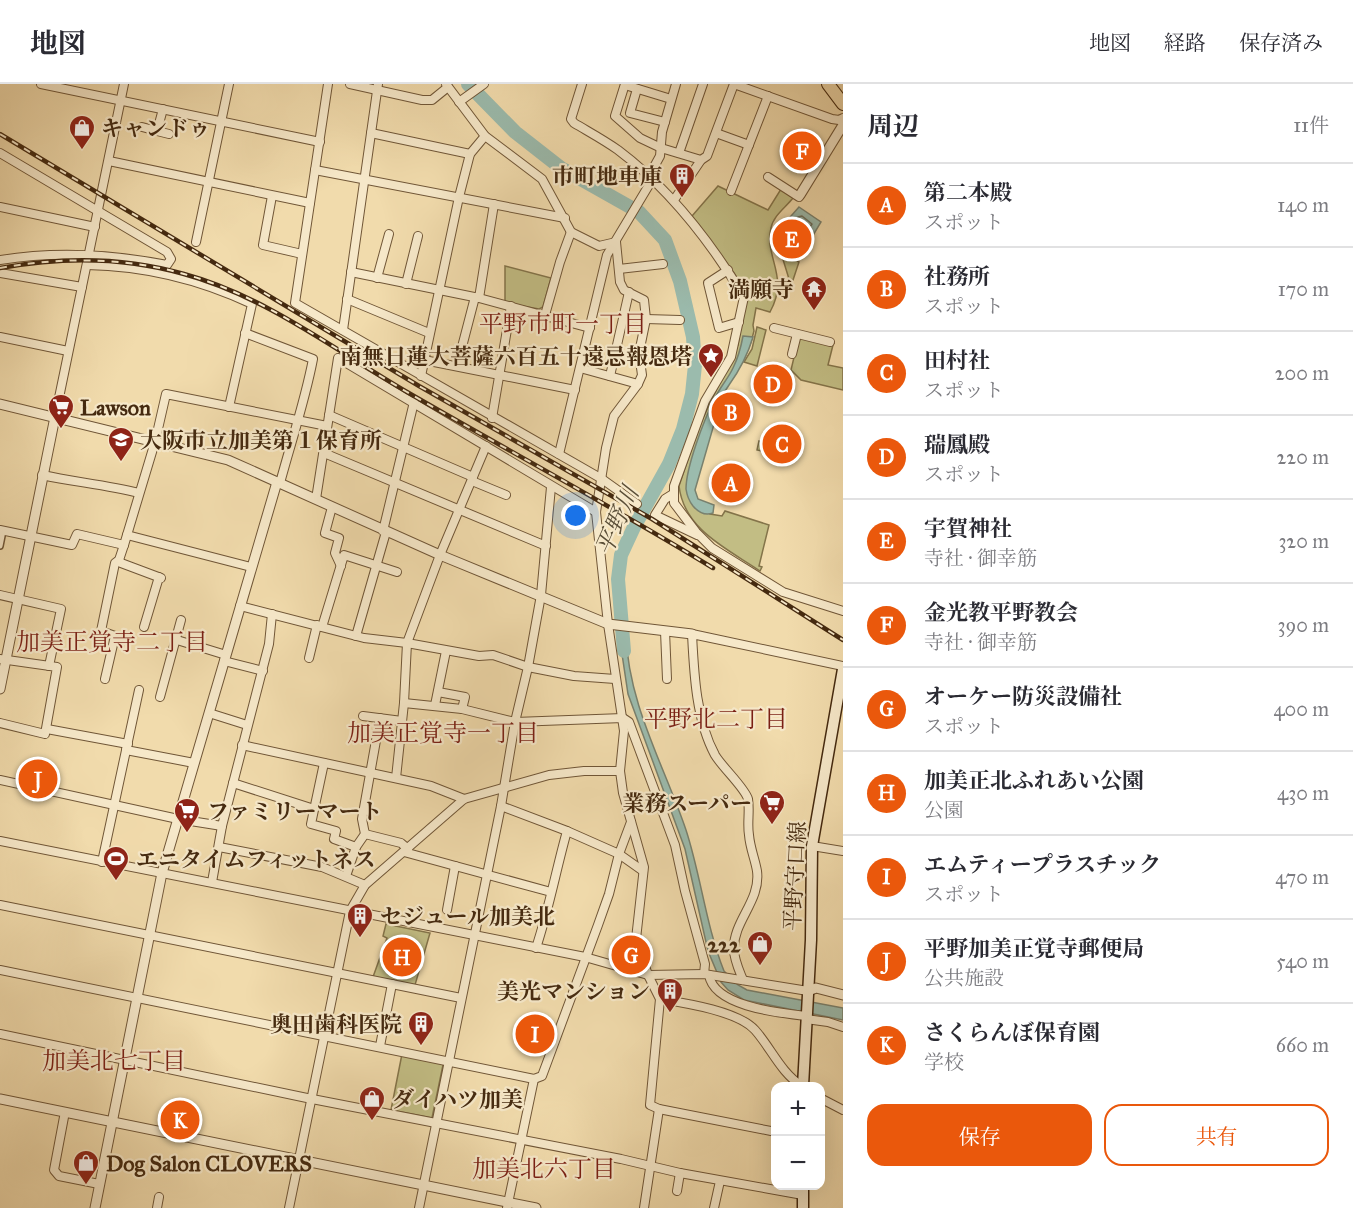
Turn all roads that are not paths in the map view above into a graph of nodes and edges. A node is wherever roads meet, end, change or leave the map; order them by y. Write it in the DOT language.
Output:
graph roads {
  1 [pos="41,84"];
  2 [pos="124,84"];
  3 [pos="229,84"];
  4 [pos="328,84"];
  5 [pos="350,84"];
  6 [pos="582,84"];
  7 [pos="676,84"];
  8 [pos="703,84"];
  9 [pos="734,84"];
  10 [pos="828,84"];
  11 [pos="625,85"];
  12 [pos="447,86"];
  13 [pos="483,86"];
  14 [pos="378,87"];
  15 [pos="637,89"];
  16 [pos="768,96"];
  17 [pos="671,99"];
  18 [pos="121,100"];
  19 [pos="461,100"];
  20 [pos="843,104"];
  21 [pos="163,109"];
  22 [pos="843,118"];
  23 [pos="222,122"];
  24 [pos="665,122"];
  25 [pos="843,125"];
  26 [pos="142,127"];
  27 [pos="157,131"];
  28 [pos="371,133"];
  29 [pos="716,133"];
  30 [pos="169,134"];
  31 [pos="485,136"];
  32 [pos="320,142"];
  33 [pos="749,145"];
  34 [pos="661,147"];
  35 [pos="0,153"];
  36 [pos="679,153"];
  37 [pos="470,154"];
  38 [pos="701,160"];
  39 [pos="109,161"];
  40 [pos="315,170"];
  41 [pos="768,177"];
  42 [pos="650,178"];
  43 [pos="366,179"];
  44 [pos="208,183"];
  45 [pos="731,191"];
  46 [pos="272,196"];
  47 [pos="800,196"];
  48 [pos="459,197"];
  49 [pos="674,200"];
  50 [pos="310,203"];
  51 [pos="495,204"];
  52 [pos="0,207"];
  53 [pos="99,211"];
  54 [pos="565,218"];
  55 [pos="95,227"];
  56 [pos="571,232"];
  57 [pos="389,234"];
  58 [pos="418,236"];
  59 [pos="196,242"];
  60 [pos="616,242"];
  61 [pos="89,254"];
  62 [pos="302,254"];
  63 [pos="0,260"];
  64 [pos="663,264"];
  65 [pos="87,265"];
  66 [pos="619,269"];
  67 [pos="728,270"];
  68 [pos="351,272"];
  69 [pos="0,273"];
  70 [pos="377,278"];
  71 [pos="406,284"];
  72 [pos="82,287"];
  73 [pos="438,291"];
  74 [pos="629,291"];
  75 [pos="347,298"];
  76 [pos="477,298"];
  77 [pos="511,306"];
  78 [pos="545,315"];
  79 [pos="645,319"];
  80 [pos="680,321"];
  81 [pos="739,322"];
  82 [pos="590,328"];
  83 [pos="774,328"];
  84 [pos="343,330"];
  85 [pos="245,333"];
  86 [pos="429,333"];
  87 [pos="797,334"];
  88 [pos="0,337"];
  89 [pos="830,342"];
  90 [pos="68,351"];
  91 [pos="792,354"];
  92 [pos="424,360"];
  93 [pos="457,366"];
  94 [pos="580,368"];
  95 [pos="501,374"];
  96 [pos="421,376"];
  97 [pos="610,376"];
  98 [pos="638,384"];
  99 [pos="575,390"];
  100 [pos="414,402"];
  101 [pos="0,404"];
  102 [pos="229,407"];
  103 [pos="329,415"];
  104 [pos="55,417"];
  105 [pos="492,418"];
  106 [pos="296,420"];
  107 [pos="327,426"];
  108 [pos="155,442"];
  109 [pos="486,446"];
  110 [pos="402,447"];
  111 [pos="324,453"];
  112 [pos="559,454"];
  113 [pos="42,476"];
  114 [pos="472,479"];
  115 [pos="602,479"];
  116 [pos="278,483"];
  117 [pos="394,483"];
  118 [pos="551,487"];
  119 [pos="140,493"];
  120 [pos="672,494"];
  121 [pos="506,495"];
  122 [pos="316,500"];
  123 [pos="637,504"];
  124 [pos="332,507"];
  125 [pos="459,511"];
  126 [pos="596,512"];
  127 [pos="2,530"];
  128 [pos="385,531"];
  129 [pos="127,535"];
  130 [pos="31,536"];
  131 [pos="702,538"];
  132 [pos="124,545"];
  133 [pos="0,546"];
  134 [pos="546,546"];
  135 [pos="440,555"];
  136 [pos="119,560"];
  137 [pos="341,566"];
  138 [pos="376,566"];
  139 [pos="251,567"];
  140 [pos="397,572"];
  141 [pos="0,595"];
  142 [pos="541,595"];
  143 [pos="18,598"];
  144 [pos="240,606"];
  145 [pos="843,611"];
  146 [pos="272,614"];
  147 [pos="181,620"];
  148 [pos="610,624"];
  149 [pos="319,626"];
  150 [pos="144,627"];
  151 [pos="665,631"];
  152 [pos="692,634"];
  153 [pos="356,636"];
  154 [pos="177,640"];
  155 [pos="407,643"];
  156 [pos="446,651"];
  157 [pos="225,658"];
  158 [pos="309,658"];
  159 [pos="3,659"];
  160 [pos="49,666"];
  161 [pos="528,666"];
  162 [pos="843,668"];
  163 [pos="263,671"];
  164 [pos="105,679"];
  165 [pos="615,679"];
  166 [pos="667,679"];
  167 [pos="0,689"];
  168 [pos="139,690"];
  169 [pos="438,692"];
  170 [pos="160,697"];
  171 [pos="404,703"];
  172 [pos="435,705"];
  173 [pos="462,709"];
  174 [pos="209,713"];
  175 [pos="363,716"];
  176 [pos="380,718"];
  177 [pos="622,718"];
  178 [pos="402,721"];
  179 [pos="515,722"];
  180 [pos="0,723"];
  181 [pos="247,725"];
  182 [pos="47,729"];
  183 [pos="242,745"];
  184 [pos="127,747"];
  185 [pos="194,763"];
  186 [pos="324,763"];
  187 [pos="620,771"];
  188 [pos="371,774"];
  189 [pos="396,778"];
  190 [pos="0,780"];
  191 [pos="233,783"];
  192 [pos="504,788"];
  193 [pos="464,799"];
  194 [pos="114,805"];
  195 [pos="501,806"];
  196 [pos="314,809"];
  197 [pos="178,819"];
  198 [pos="631,822"];
  199 [pos="222,826"];
  200 [pos="567,831"];
  201 [pos="365,834"];
  202 [pos="0,841"];
  203 [pos="812,846"];
  204 [pos="219,847"];
  205 [pos="356,847"];
  206 [pos="406,851"];
  207 [pos="843,851"];
  208 [pos="619,854"];
  209 [pos="102,862"];
  210 [pos="455,866"];
  211 [pos="643,871"];
  212 [pos="162,873"];
  213 [pos="487,874"];
  214 [pos="346,876"];
  215 [pos="212,882"];
  216 [pos="365,885"];
  217 [pos="551,892"];
  218 [pos="0,905"];
  219 [pos="351,910"];
  220 [pos="447,910"];
  221 [pos="150,935"];
  222 [pos="475,935"];
  223 [pos="536,948"];
  224 [pos="585,957"];
  225 [pos="0,970"];
  226 [pos="337,973"];
  227 [pos="708,974"];
  228 [pos="648,975"];
  229 [pos="741,978"];
  230 [pos="392,984"];
  231 [pos="808,994"];
  232 [pos="843,995"];
  233 [pos="137,997"];
  234 [pos="461,998"];
  235 [pos="660,999"];
  236 [pos="806,1016"];
  237 [pos="843,1027"];
  238 [pos="0,1034"];
  239 [pos="324,1035"];
  240 [pos="380,1047"];
  241 [pos="125,1059"];
  242 [pos="449,1060"];
  243 [pos="534,1079"];
  244 [pos="797,1082"];
  245 [pos="802,1082"];
  246 [pos="311,1098"];
  247 [pos="0,1099"];
  248 [pos="825,1101"];
  249 [pos="658,1109"];
  250 [pos="843,1110"];
  251 [pos="64,1117"];
  252 [pos="112,1122"];
  253 [pos="436,1123"];
  254 [pos="771,1131"];
  255 [pos="520,1140"];
  256 [pos="299,1159"];
  257 [pos="650,1165"];
  258 [pos="680,1173"];
  259 [pos="720,1181"];
  260 [pos="99,1184"];
  261 [pos="423,1184"];
  262 [pos="771,1187"];
  263 [pos="803,1190"];
  264 [pos="677,1191"];
  265 [pos="159,1197"];
  266 [pos="508,1205"];
  267 [pos="94,1208"];
  268 [pos="157,1208"];
  269 [pos="289,1208"];
  270 [pos="419,1208"];
  271 [pos="536,1208"];
  272 [pos="644,1208"];
  273 [pos="714,1208"];
  274 [pos="803,1208"];
  1 -- 18 [label="street"];
  2 -- 18 [label="street"];
  3 -- 23 [label="street"];
  4 -- 32 [label="street"];
  5 -- 14 [label="street"];
  6 -- 42 [label="street"];
  7 -- 17 [label="street"];
  8 -- 36 [label="street"];
  9 -- 16 [label="street"];
  9 -- 29 [label="street"];
  10 -- 20 [label="highway"];
  11 -- 15 [label="street"];
  11 -- 34 [label="street"];
  12 -- 14 [label="street"];
  12 -- 19 [label="street"];
  13 -- 19 [label="street"];
  14 -- 28 [label="street"];
  15 -- 17 [label="street"];
  15 -- 24 [label="street"];
  16 -- 22 [label="street"];
  16 -- 33 [label="street"];
  17 -- 24 [label="street"];
  18 -- 21 [label="street"];
  18 -- 39 [label="street"];
  19 -- 31 [label="street"];
  21 -- 23 [label="street"];
  21 -- 27 [label="street"];
  23 -- 32 [label="street"];
  23 -- 44 [label="street"];
  24 -- 34 [label="street"];
  25 -- 47 [label="street"];
  26 -- 27 [label="street"];
  27 -- 30 [label="street"];
  28 -- 37 [label="street"];
  28 -- 43 [label="street"];
  29 -- 33 [label="street"];
  29 -- 38 [label="street"];
  31 -- 37 [label="street"];
  31 -- 54 [label="street"];
  32 -- 40 [label="street"];
  33 -- 45 [label="street"];
  34 -- 36 [label="street"];
  34 -- 42 [label="street"];
  35 -- 53 [label="street"];
  36 -- 38 [label="street"];
  37 -- 48 [label="street"];
  38 -- 49 [label="street"];
  39 -- 44 [label="street"];
  39 -- 53 [label="street"];
  40 -- 43 [label="street"];
  40 -- 50 [label="street"];
  41 -- 47 [label="street"];
  42 -- 49 [label="street"];
  42 -- 60 [label="street"];
  43 -- 48 [label="street"];
  43 -- 68 [label="street"];
  44 -- 46 [label="street"];
  44 -- 59 [label="street"];
  46 -- 50 [label="street"];
  46 -- 62 [label="street"];
  48 -- 51 [label="street"];
  48 -- 73 [label="street"];
  49 -- 67 [label="street"];
  50 -- 62 [label="street"];
  51 -- 54 [label="street"];
  51 -- 76 [label="street"];
  52 -- 55 [label="street"];
  53 -- 55 [label="street"];
  53 -- 61 [label="street"];
  54 -- 56 [label="street"];
  55 -- 61 [label="street"];
  56 -- 60 [label="street"];
  56 -- 78 [label="street"];
  57 -- 70 [label="street"];
  58 -- 71 [label="street"];
  60 -- 66 [label="street"];
  60 -- 82 [label="street"];
  61 -- 63 [label="street"];
  61 -- 65 [label="street"];
  62 -- 84 [label="street"];
  64 -- 66 [label="street"];
  65 -- 72 [label="street"];
  65 -- 85 [label="street"];
  66 -- 74 [label="street"];
  67 -- 81 [label="street"];
  67 -- 81 [label="street"];
  68 -- 70 [label="street"];
  68 -- 75 [label="street"];
  69 -- 72 [label="street"];
  70 -- 71 [label="street"];
  71 -- 73 [label="street"];
  72 -- 90 [label="street"];
  73 -- 76 [label="street"];
  73 -- 86 [label="street"];
  74 -- 79 [label="street"];
  74 -- 97 [label="street"];
  75 -- 84 [label="street"];
  75 -- 86 [label="street"];
  76 -- 77 [label="street"];
  76 -- 93 [label="street"];
  77 -- 78 [label="street"];
  77 -- 95 [label="street"];
  78 -- 82 [label="street"];
  79 -- 80 [label="street"];
  79 -- 98 [label="street"];
  81 -- 120 [label="street"];
  82 -- 94 [label="street"];
  83 -- 87 [label="street"];
  84 -- 96 [label="street"];
  85 -- 102 [label="street"];
  85 -- 106 [label="street"];
  86 -- 92 [label="street"];
  87 -- 89 [label="street"];
  87 -- 91 [label="street"];
  88 -- 90 [label="street"];
  90 -- 104 [label="street"];
  92 -- 93 [label="street"];
  92 -- 96 [label="street"];
  93 -- 95 [label="street"];
  94 -- 97 [label="street"];
  94 -- 99 [label="street"];
  95 -- 99 [label="street"];
  95 -- 105 [label="street"];
  96 -- 105 [label="street"];
  97 -- 98 [label="street"];
  98 -- 115 [label="street"];
  99 -- 112 [label="street"];
  100 -- 103 [label="street"];
  100 -- 109 [label="street"];
  100 -- 110 [label="street"];
  101 -- 104 [label="street"];
  102 -- 106 [label="street"];
  102 -- 108 [label="street"];
  103 -- 107 [label="street"];
  103 -- 110 [label="street"];
  104 -- 108 [label="street"];
  104 -- 113 [label="street"];
  105 -- 112 [label="street"];
  106 -- 107 [label="street"];
  106 -- 116 [label="street"];
  107 -- 111 [label="street"];
  108 -- 116 [label="street"];
  108 -- 119 [label="street"];
  109 -- 114 [label="street"];
  109 -- 118 [label="street"];
  110 -- 114 [label="street"];
  110 -- 117 [label="street"];
  111 -- 117 [label="street"];
  111 -- 122 [label="street"];
  112 -- 115 [label="street"];
  113 -- 119 [label="street"];
  113 -- 130 [label="street"];
  114 -- 121 [label="street"];
  114 -- 125 [label="street"];
  115 -- 123 [label="street"];
  115 -- 126 [label="street"];
  116 -- 122 [label="street"];
  116 -- 139 [label="street"];
  117 -- 125 [label="street"];
  117 -- 128 [label="street"];
  118 -- 126 [label="street"];
  118 -- 134 [label="street"];
  119 -- 129 [label="street"];
  120 -- 131 [label="street"];
  120 -- 131 [label="street"];
  122 -- 124 [label="street"];
  124 -- 128 [label="street"];
  124 -- 137 [label="street"];
  125 -- 134 [label="street"];
  125 -- 135 [label="street"];
  126 -- 148 [label="street"];
  127 -- 130 [label="street"];
  127 -- 133 [label="street"];
  128 -- 135 [label="street"];
  128 -- 138 [label="street"];
  129 -- 132 [label="street"];
  129 -- 139 [label="street"];
  130 -- 132 [label="street"];
  130 -- 143 [label="street"];
  131 -- 145 [label="street"];
  132 -- 136 [label="street"];
  134 -- 142 [label="street"];
  135 -- 142 [label="street"];
  135 -- 155 [label="street"];
  136 -- 150 [label="street"];
  136 -- 164 [label="street"];
  137 -- 138 [label="street"];
  137 -- 149 [label="street"];
  138 -- 140 [label="street"];
  138 -- 153 [label="street"];
  139 -- 144 [label="street"];
  141 -- 143 [label="street"];
  142 -- 148 [label="street"];
  142 -- 161 [label="street"];
  143 -- 159 [label="street"];
  143 -- 160 [label="street"];
  144 -- 146 [label="street"];
  144 -- 157 [label="street"];
  146 -- 149 [label="street"];
  146 -- 163 [label="street"];
  147 -- 154 [label="street"];
  148 -- 151 [label="street"];
  148 -- 165 [label="street"];
  149 -- 153 [label="street"];
  149 -- 158 [label="street"];
  151 -- 152 [label="street"];
  151 -- 166 [label="street"];
  152 -- 162 [label="street"];
  152 -- 229 [label="street"];
  153 -- 155 [label="street"];
  154 -- 157 [label="street"];
  154 -- 170 [label="street"];
  155 -- 156 [label="street"];
  155 -- 171 [label="street"];
  156 -- 161 [label="street"];
  156 -- 169 [label="street"];
  157 -- 163 [label="street"];
  157 -- 174 [label="street"];
  159 -- 160 [label="street"];
  159 -- 167 [label="street"];
  160 -- 182 [label="street"];
  161 -- 165 [label="street"];
  161 -- 179 [label="street"];
  162 -- 203 [label="main road, 平野守口線"];
  163 -- 181 [label="street"];
  165 -- 177 [label="street"];
  168 -- 184 [label="street"];
  169 -- 172 [label="street"];
  169 -- 173 [label="street"];
  171 -- 172 [label="street"];
  171 -- 178 [label="street"];
  172 -- 173 [label="street"];
  173 -- 179 [label="street"];
  174 -- 181 [label="street"];
  174 -- 185 [label="street"];
  175 -- 176 [label="street"];
  176 -- 178 [label="street"];
  176 -- 188 [label="street"];
  177 -- 179 [label="street"];
  177 -- 187 [label="street"];
  177 -- 227 [label="street"];
  178 -- 189 [label="street"];
  179 -- 192 [label="street"];
  180 -- 182 [label="street"];
  181 -- 183 [label="street"];
  182 -- 184 [label="street"];
  183 -- 186 [label="street"];
  183 -- 191 [label="street"];
  184 -- 185 [label="street"];
  184 -- 194 [label="street"];
  185 -- 197 [label="street"];
  186 -- 188 [label="street"];
  186 -- 196 [label="street"];
  187 -- 192 [label="street"];
  187 -- 198 [label="street"];
  188 -- 189 [label="street"];
  188 -- 201 [label="street"];
  189 -- 193 [label="street"];
  190 -- 194 [label="street"];
  191 -- 196 [label="street"];
  191 -- 199 [label="street"];
  192 -- 193 [label="street"];
  192 -- 195 [label="street"];
  193 -- 206 [label="street"];
  194 -- 197 [label="street"];
  194 -- 209 [label="street"];
  195 -- 200 [label="street"];
  195 -- 213 [label="street"];
  196 -- 205 [label="street"];
  197 -- 199 [label="street"];
  197 -- 212 [label="street"];
  198 -- 208 [label="street"];
  198 -- 211 [label="street"];
  199 -- 204 [label="street"];
  200 -- 208 [label="street"];
  200 -- 217 [label="street"];
  201 -- 205 [label="street"];
  201 -- 206 [label="street"];
  202 -- 209 [label="street"];
  203 -- 207 [label="street"];
  203 -- 231 [label="main road, 平野守口線"];
  204 -- 214 [label="street"];
  204 -- 215 [label="street"];
  205 -- 214 [label="street"];
  206 -- 210 [label="street"];
  206 -- 216 [label="street"];
  208 -- 211 [label="street"];
  208 -- 224 [label="street"];
  209 -- 212 [label="street"];
  210 -- 213 [label="street"];
  210 -- 220 [label="street"];
  211 -- 228 [label="street"];
  212 -- 215 [label="street"];
  212 -- 221 [label="street"];
  213 -- 217 [label="street"];
  213 -- 222 [label="street"];
  214 -- 216 [label="street"];
  215 -- 219 [label="street"];
  216 -- 219 [label="street"];
  217 -- 223 [label="street"];
  218 -- 221 [label="street"];
  219 -- 222 [label="street"];
  219 -- 226 [label="street"];
  221 -- 226 [label="street"];
  221 -- 233 [label="street"];
  222 -- 223 [label="street"];
  222 -- 234 [label="street"];
  223 -- 224 [label="street"];
  224 -- 228 [label="street"];
  224 -- 243 [label="street"];
  225 -- 233 [label="street"];
  226 -- 230 [label="street"];
  226 -- 239 [label="street"];
  227 -- 228 [label="street"];
  227 -- 229 [label="street"];
  227 -- 236 [label="street"];
  228 -- 235 [label="street"];
  229 -- 231 [label="street"];
  230 -- 234 [label="street"];
  230 -- 240 [label="street"];
  231 -- 232 [label="street"];
  231 -- 236 [label="main road, 平野守口線"];
  233 -- 239 [label="street"];
  233 -- 241 [label="street"];
  234 -- 242 [label="street"];
  235 -- 244 [label="street"];
  235 -- 249 [label="street"];
  236 -- 237 [label="street"];
  236 -- 245 [label="main road, 平野守口線"];
  238 -- 241 [label="street"];
  239 -- 240 [label="street"];
  239 -- 246 [label="street"];
  240 -- 242 [label="street"];
  241 -- 246 [label="street"];
  241 -- 252 [label="street"];
  242 -- 243 [label="street"];
  242 -- 253 [label="street"];
  243 -- 255 [label="street"];
  246 -- 253 [label="street"];
  246 -- 256 [label="street"];
  247 -- 252 [label="street"];
  248 -- 250 [label="street"];
  249 -- 254 [label="street"];
  249 -- 257 [label="street"];
  251 -- 260 [label="street"];
  252 -- 256 [label="street"];
  252 -- 260 [label="street"];
  253 -- 255 [label="street"];
  253 -- 261 [label="street"];
  255 -- 257 [label="street"];
  255 -- 266 [label="street"];
  256 -- 261 [label="street"];
  256 -- 269 [label="street"];
  257 -- 258 [label="street"];
  257 -- 272 [label="street"];
  258 -- 259 [label="street"];
  258 -- 264 [label="street"];
  259 -- 262 [label="street"];
  259 -- 273 [label="street"];
  260 -- 267 [label="street"];
  261 -- 266 [label="street"];
  261 -- 270 [label="street"];
  263 -- 274 [label="main road"];
  265 -- 268 [label="street"];
  266 -- 271 [label="street"];
}
